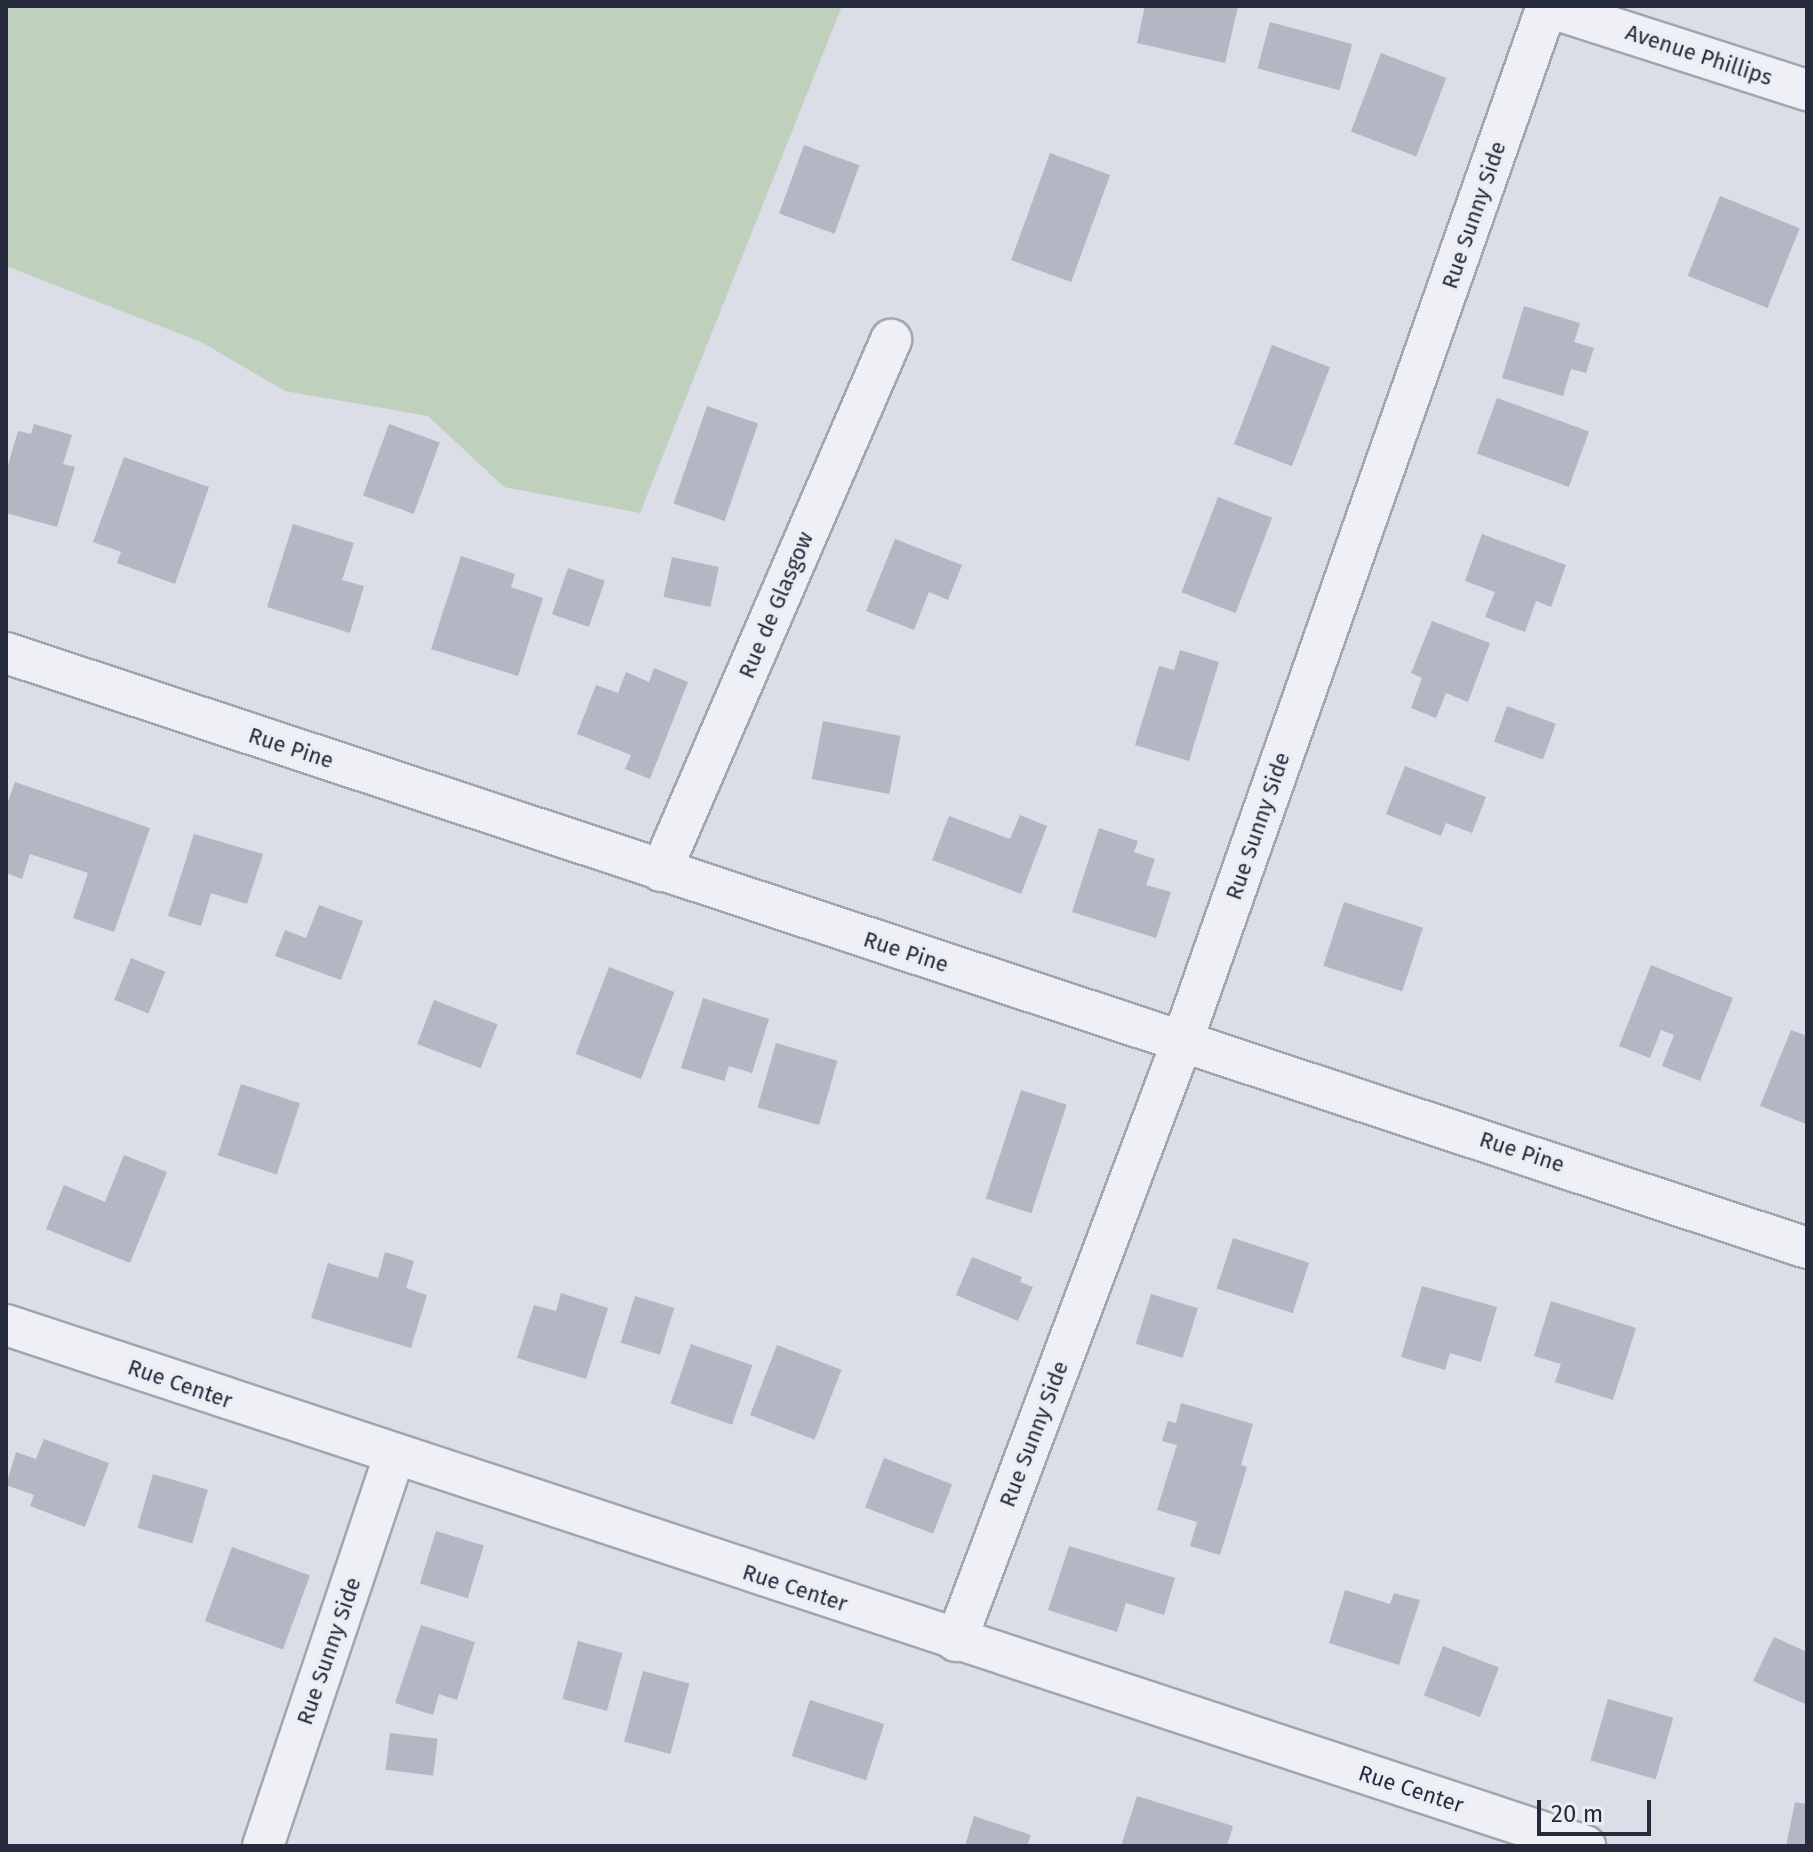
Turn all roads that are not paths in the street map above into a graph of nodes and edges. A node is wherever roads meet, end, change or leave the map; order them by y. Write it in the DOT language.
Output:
graph roads {
  1 [pos="1546,6"];
  2 [pos="1807,90"];
  3 [pos="891,340"];
  4 [pos="6,653"];
  5 [pos="661,871"];
  6 [pos="1182,1042"];
  7 [pos="1807,1248"];
  8 [pos="6,1325"];
  9 [pos="394,1456"];
  10 [pos="956,1641"];
  11 [pos="263,1846"];
  12 [pos="1585,1846"];
  1 -- 2 [label="street, Avenue Phillips"];
  1 -- 6 [label="street, Rue Sunny Side"];
  3 -- 5 [label="street, Rue de Glasgow"];
  4 -- 5 [label="street, Rue Pine"];
  5 -- 6 [label="street, Rue Pine"];
  6 -- 7 [label="street, Rue Pine"];
  6 -- 10 [label="street, Rue Sunny Side"];
  8 -- 9 [label="street, Rue Center"];
  9 -- 10 [label="street, Rue Center"];
  9 -- 11 [label="street, Rue Sunny Side"];
  10 -- 12 [label="street, Rue Center"];
}
